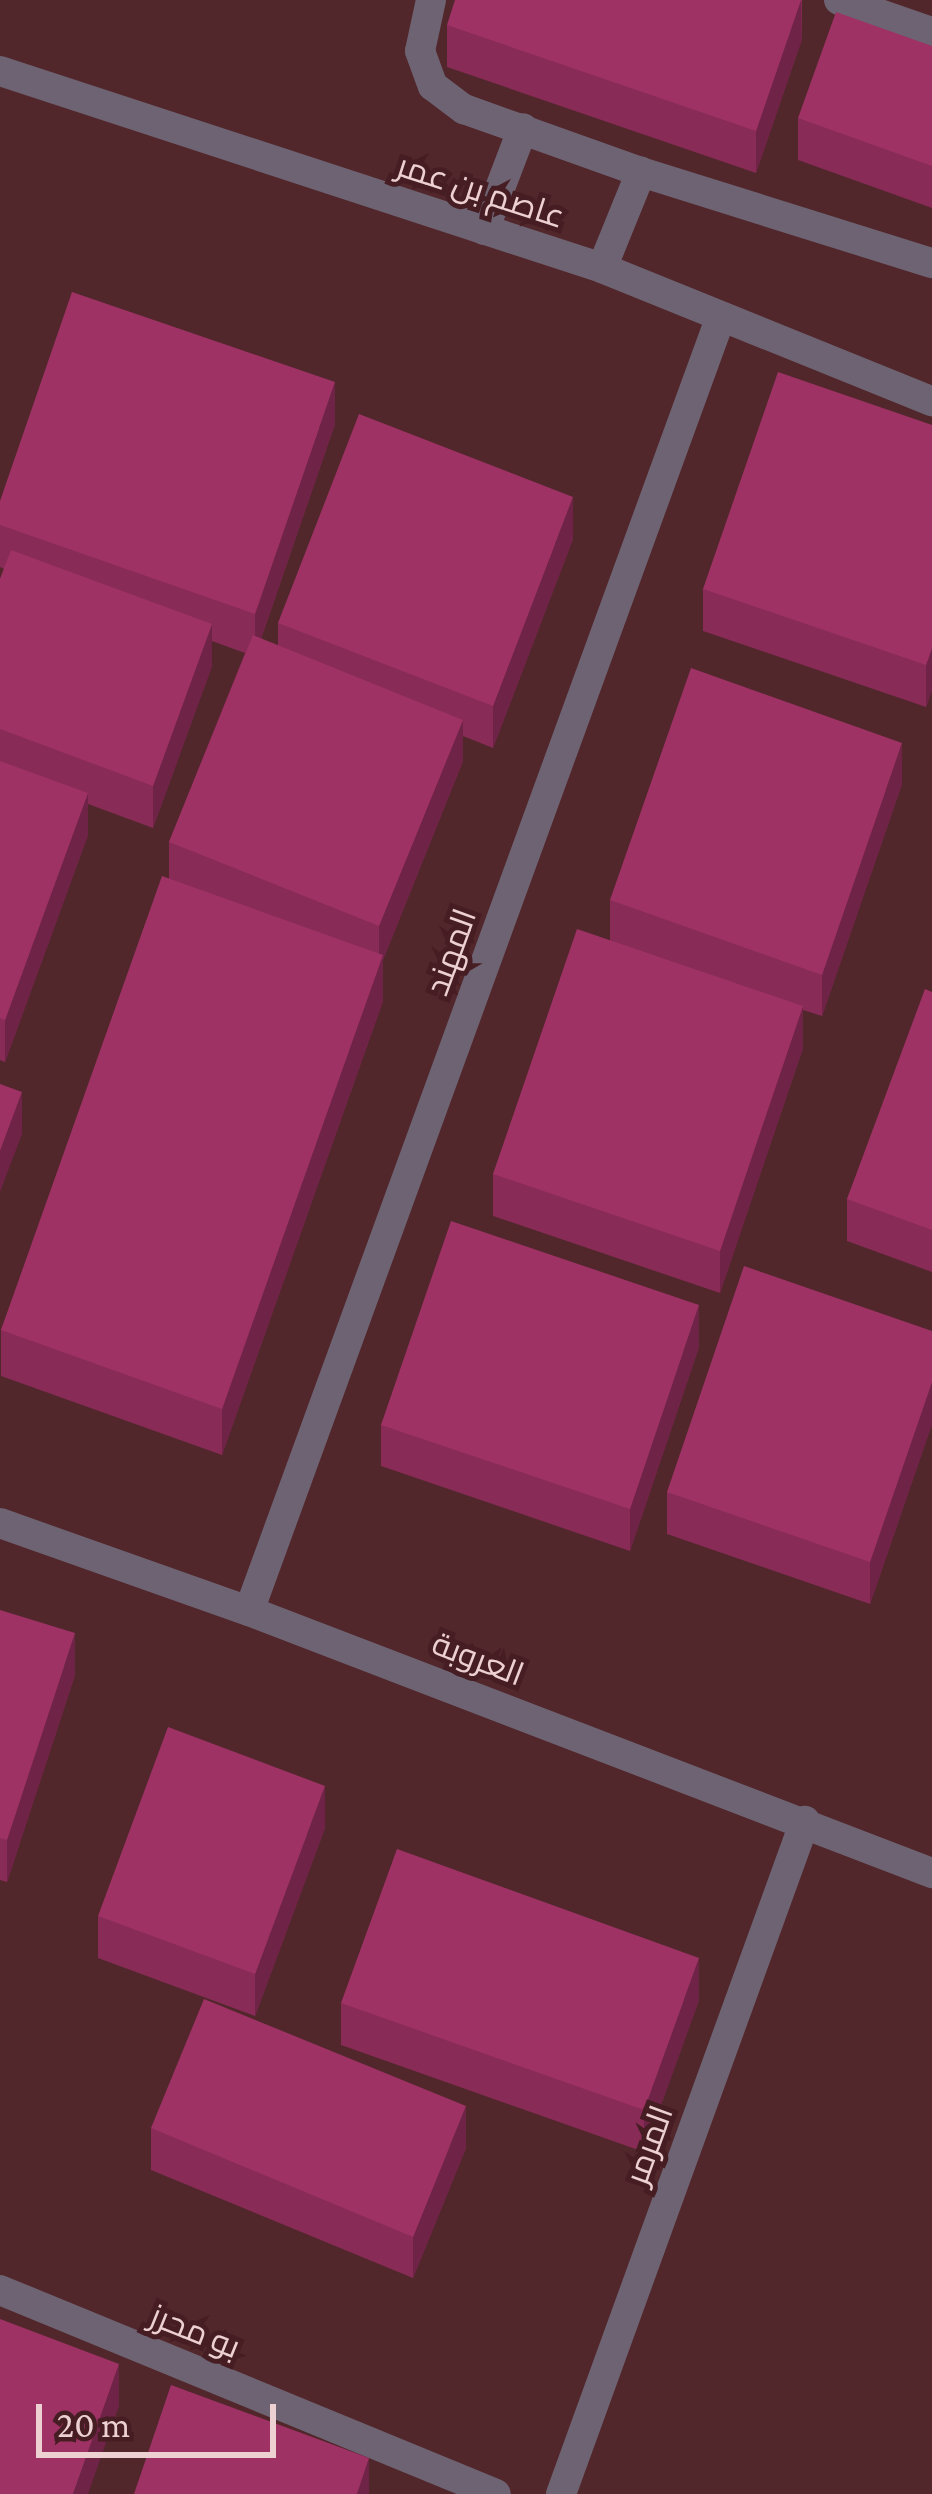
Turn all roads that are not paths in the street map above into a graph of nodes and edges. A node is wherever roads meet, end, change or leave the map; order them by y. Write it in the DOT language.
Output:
graph roads {
  1 [pos="431,0"];
  2 [pos="839,0"];
  3 [pos="932,32"];
  4 [pos="0,71"];
  5 [pos="523,128"];
  6 [pos="641,172"];
  7 [pos="484,230"];
  8 [pos="932,263"];
  9 [pos="602,268"];
  10 [pos="720,319"];
  11 [pos="932,401"];
  12 [pos="0,1523"];
  13 [pos="249,1611"];
  14 [pos="805,1821"];
  15 [pos="930,1869"];
  16 [pos="0,2290"];
  17 [pos="496,2494"];
  18 [pos="562,2494"];
  1 -- 5 [label="street"];
  2 -- 3 [label="street"];
  4 -- 7 [label="street, عاصم بن عمر"];
  5 -- 6 [label="street"];
  5 -- 7 [label="street"];
  6 -- 8 [label="street"];
  6 -- 9 [label="street"];
  7 -- 9 [label="street, عاصم بن عمر"];
  9 -- 10 [label="street, عاصم بن عمر"];
  10 -- 11 [label="street, عاصم بن عمر"];
  10 -- 13 [label="street, المهند"];
  12 -- 13 [label="street, العروبة"];
  13 -- 14 [label="street, العروبة"];
  14 -- 15 [label="street, العروبة"];
  14 -- 18 [label="street, المرمر"];
  16 -- 17 [label="street, بو محرز"];
}
